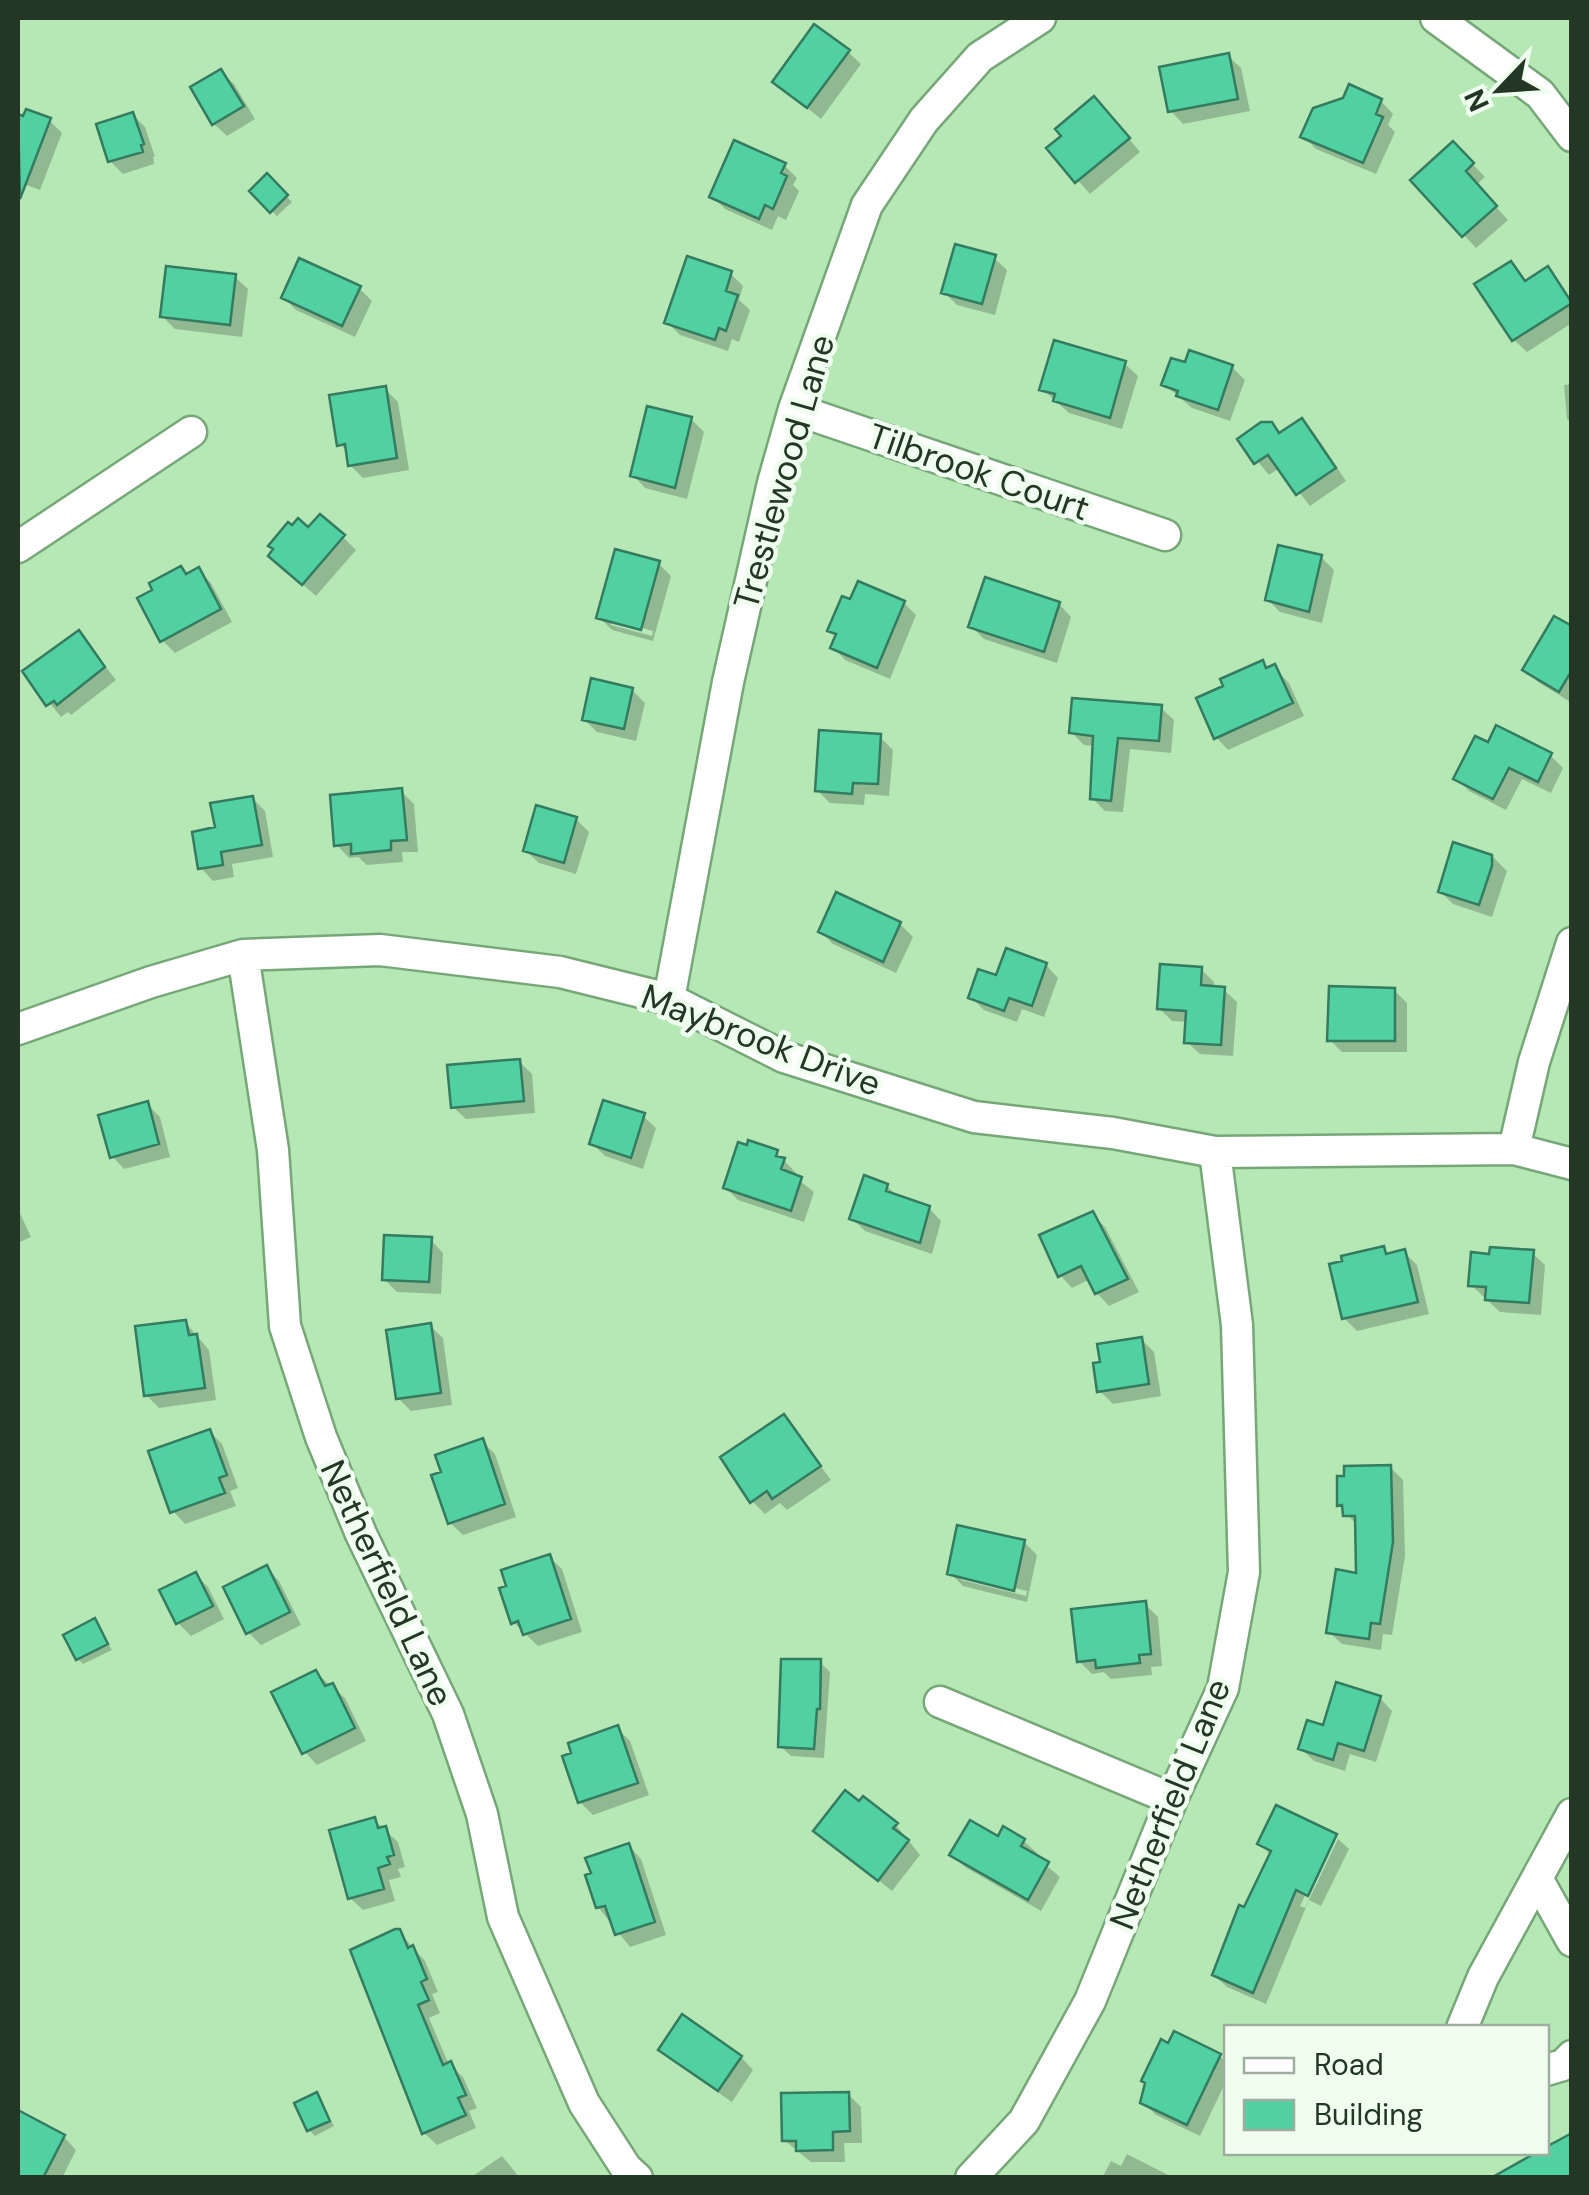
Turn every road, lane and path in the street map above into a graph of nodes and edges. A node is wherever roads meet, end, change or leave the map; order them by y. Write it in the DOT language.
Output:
graph roads {
  1 [pos="1040,18"];
  2 [pos="1436,18"];
  3 [pos="1572,136"];
  4 [pos="794,409"];
  5 [pos="191,432"];
  6 [pos="1164,535"];
  7 [pos="18,547"];
  8 [pos="1572,943"];
  9 [pos="243,955"];
  10 [pos="669,999"];
  11 [pos="18,1029"];
  12 [pos="1514,1149"];
  13 [pos="1215,1152"];
  14 [pos="1572,1164"];
  15 [pos="940,1702"];
  16 [pos="1172,1799"];
  17 [pos="1572,1814"];
  18 [pos="1538,1880"];
  19 [pos="1572,1941"];
  20 [pos="1463,2025"];
  21 [pos="1572,2056"];
  22 [pos="1549,2069"];
  23 [pos="637,2178"];
  24 [pos="971,2178"];
  1 -- 4 [label="street, Trestlewood Lane"];
  2 -- 3 [label="street"];
  4 -- 6 [label="street, Tilbrook Court"];
  4 -- 10 [label="street, Trestlewood Lane"];
  5 -- 7 [label="street"];
  8 -- 12 [label="street"];
  9 -- 10 [label="street, Maybrook Drive"];
  9 -- 11 [label="street, Maybrook Drive"];
  9 -- 23 [label="street, Netherfield Lane"];
  10 -- 13 [label="street, Maybrook Drive"];
  12 -- 13 [label="street, Maybrook Drive"];
  12 -- 14 [label="street, Maybrook Drive"];
  13 -- 16 [label="street, Netherfield Lane"];
  15 -- 16 [label="street"];
  16 -- 24 [label="street, Netherfield Lane"];
  17 -- 18 [label="street"];
  18 -- 19 [label="street"];
  18 -- 20 [label="street"];
  21 -- 22 [label="street"];
}
